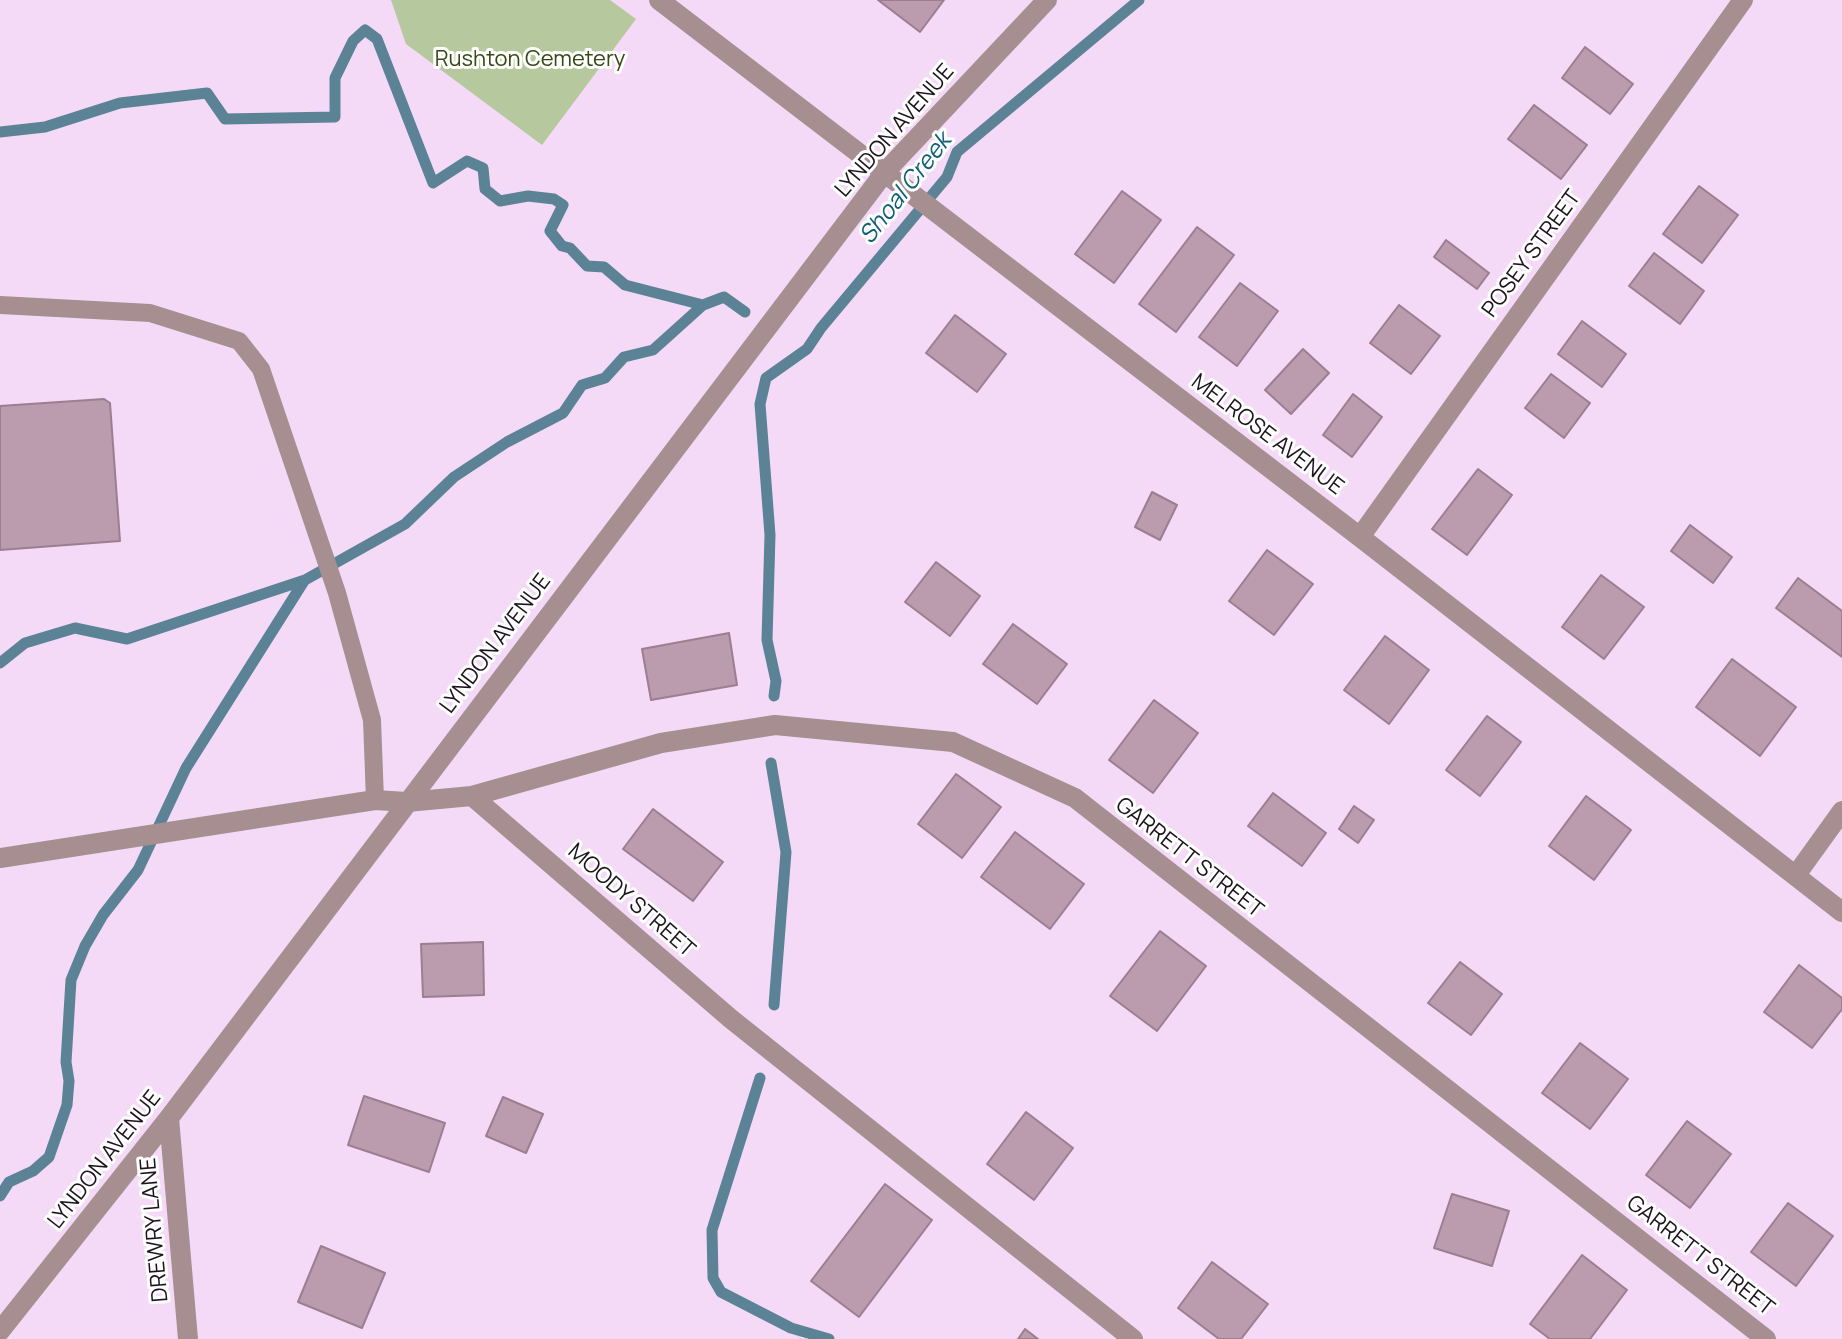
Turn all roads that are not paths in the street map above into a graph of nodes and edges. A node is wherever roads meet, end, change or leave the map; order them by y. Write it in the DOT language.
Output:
graph roads {
  1 [pos="659,0"];
  2 [pos="1047,0"];
  3 [pos="1743,0"];
  4 [pos="885,172"];
  5 [pos="0,305"];
  6 [pos="1360,537"];
  7 [pos="472,796"];
  8 [pos="375,800"];
  9 [pos="407,802"];
  10 [pos="1842,811"];
  11 [pos="0,858"];
  12 [pos="1796,875"];
  13 [pos="1842,912"];
  14 [pos="169,1118"];
  15 [pos="0,1331"];
  16 [pos="188,1339"];
  17 [pos="1133,1339"];
  18 [pos="1766,1339"];
  1 -- 4 [label="street, MELROSE AVENUE"];
  2 -- 4 [label="street, LYNDON AVENUE"];
  3 -- 6 [label="street, POSEY STREET"];
  4 -- 6 [label="street, MELROSE AVENUE"];
  4 -- 9 [label="street, LYNDON AVENUE"];
  5 -- 8 [label="lane"];
  6 -- 12 [label="street, MELROSE AVENUE"];
  7 -- 9 [label="street"];
  7 -- 17 [label="street, MOODY STREET"];
  7 -- 18 [label="street, GARRETT STREET"];
  8 -- 9 [label="street"];
  8 -- 11 [label="street"];
  9 -- 14 [label="street, LYNDON AVENUE"];
  10 -- 12 [label="street"];
  12 -- 13 [label="street, MELROSE AVENUE"];
  14 -- 15 [label="street, LYNDON AVENUE"];
  14 -- 16 [label="street, DREWRY LANE"];
}
